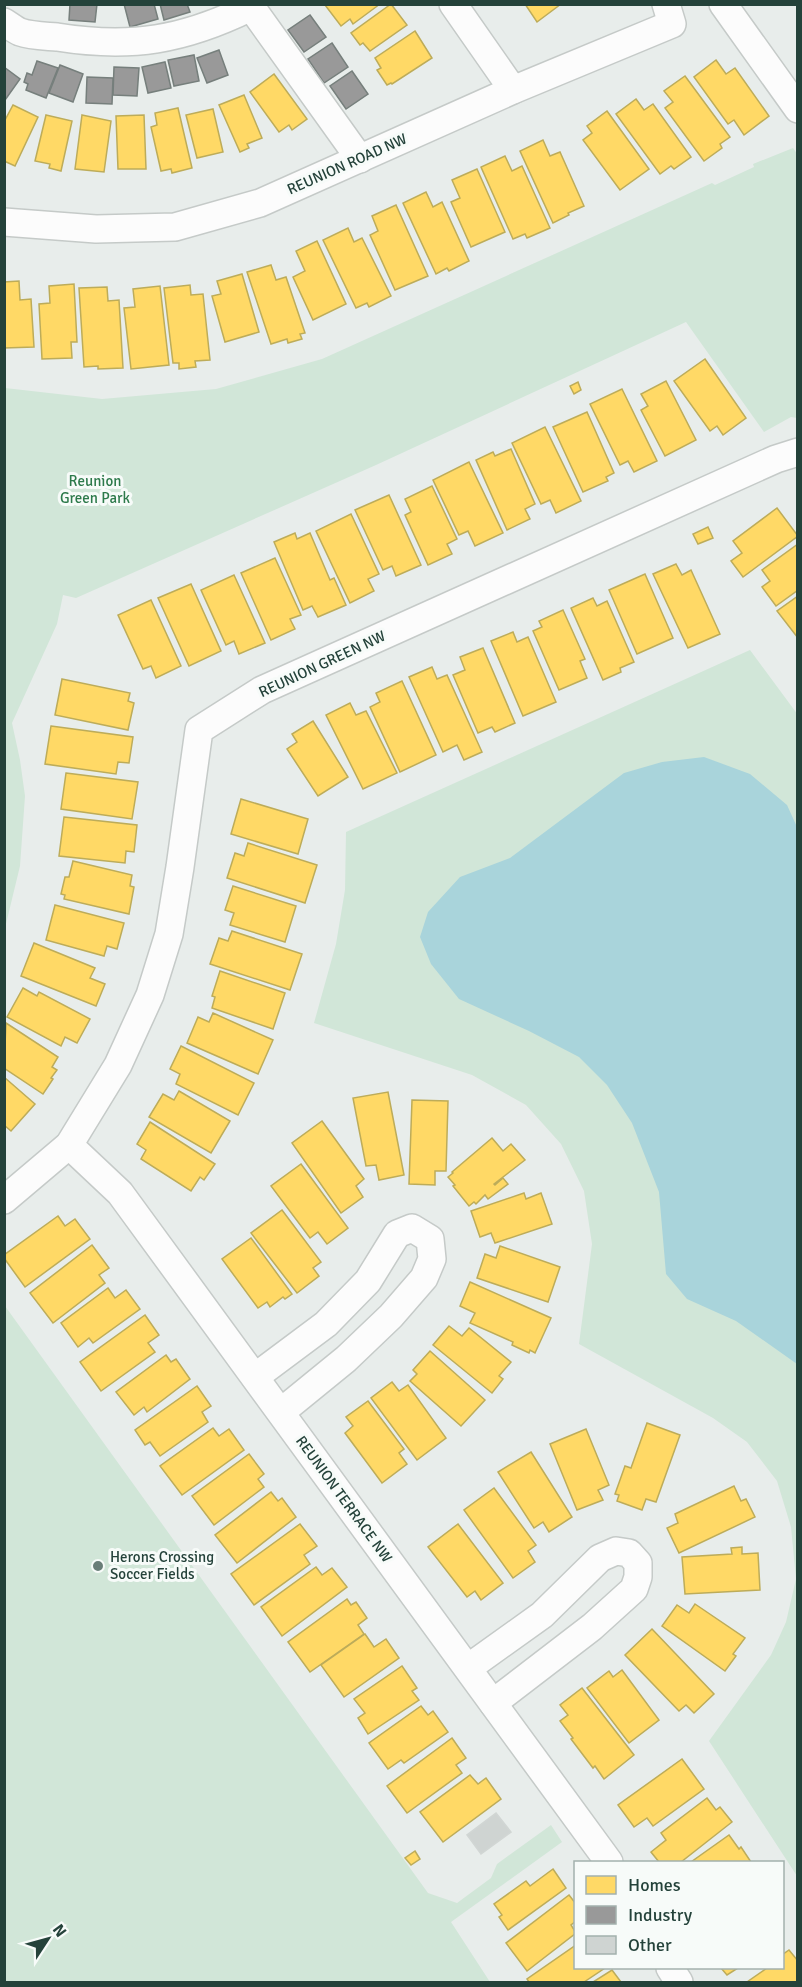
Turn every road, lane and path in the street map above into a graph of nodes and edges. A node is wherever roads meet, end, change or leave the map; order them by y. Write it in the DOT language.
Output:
graph roads {
  1 [pos="453,4"];
  2 [pos="723,4"];
  3 [pos="250,6"];
  4 [pos="669,14"];
  5 [pos="4,22"];
  6 [pos="513,90"];
  7 [pos="798,109"];
  8 [pos="360,159"];
  9 [pos="4,222"];
  10 [pos="798,452"];
  11 [pos="69,1144"];
  12 [pos="4,1200"];
  13 [pos="255,1377"];
  14 [pos="281,1412"];
  15 [pos="468,1668"];
  16 [pos="493,1703"];
  17 [pos="608,1861"];
  18 [pos="671,1969"];
  19 [pos="679,1983"];
  1 -- 6 [label="street"];
  2 -- 7 [label="street"];
  3 -- 5 [label="street"];
  3 -- 8 [label="street"];
  4 -- 6 [label="street, REUNION ROAD NW"];
  6 -- 8 [label="street, REUNION ROAD NW"];
  8 -- 9 [label="street, REUNION ROAD NW"];
  10 -- 11 [label="street, REUNION GREEN NW"];
  11 -- 12 [label="street, REUNION GREEN NW"];
  11 -- 13 [label="street, REUNION TERRACE NW"];
  13 -- 14 [label="street, REUNION TERRACE NW"];
  13 -- 14 [label="street"];
  14 -- 15 [label="street, REUNION TERRACE NW"];
  15 -- 16 [label="street, REUNION TERRACE NW"];
  15 -- 16 [label="street"];
  16 -- 17 [label="street, REUNION TERRACE NW"];
  18 -- 19 [label="street"];
}
